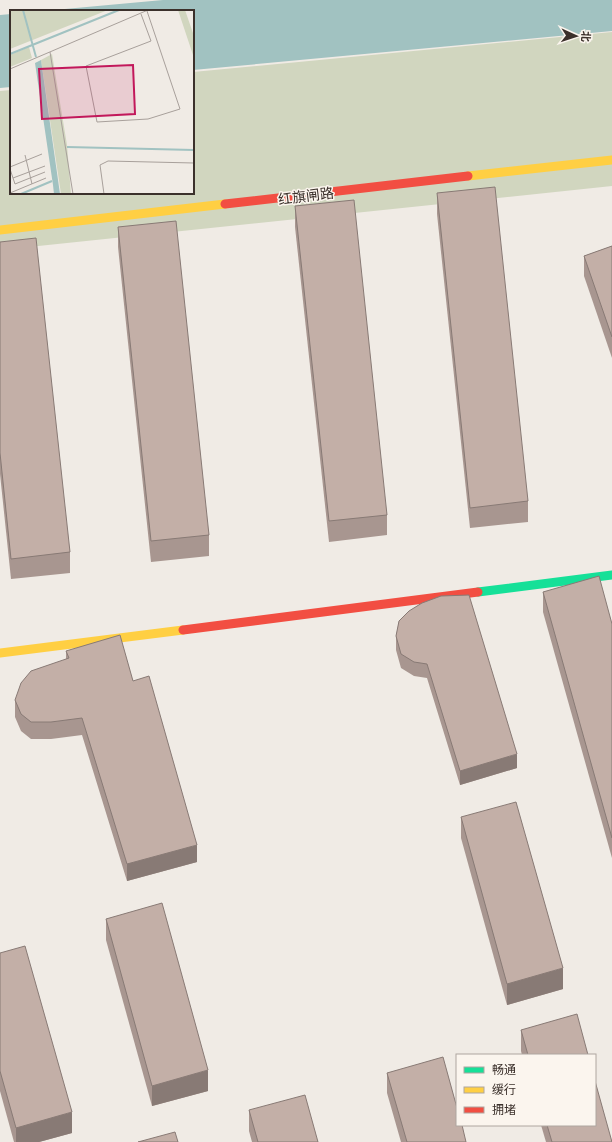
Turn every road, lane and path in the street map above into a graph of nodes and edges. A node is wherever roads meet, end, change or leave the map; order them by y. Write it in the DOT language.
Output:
graph roads {
  1 [pos="612,160"];
  2 [pos="0,230"];
  3 [pos="612,574"];
  4 [pos="0,653"];
  1 -- 2 [label="street, 红旗闸路"];
  3 -- 4 [label="street"];
}
